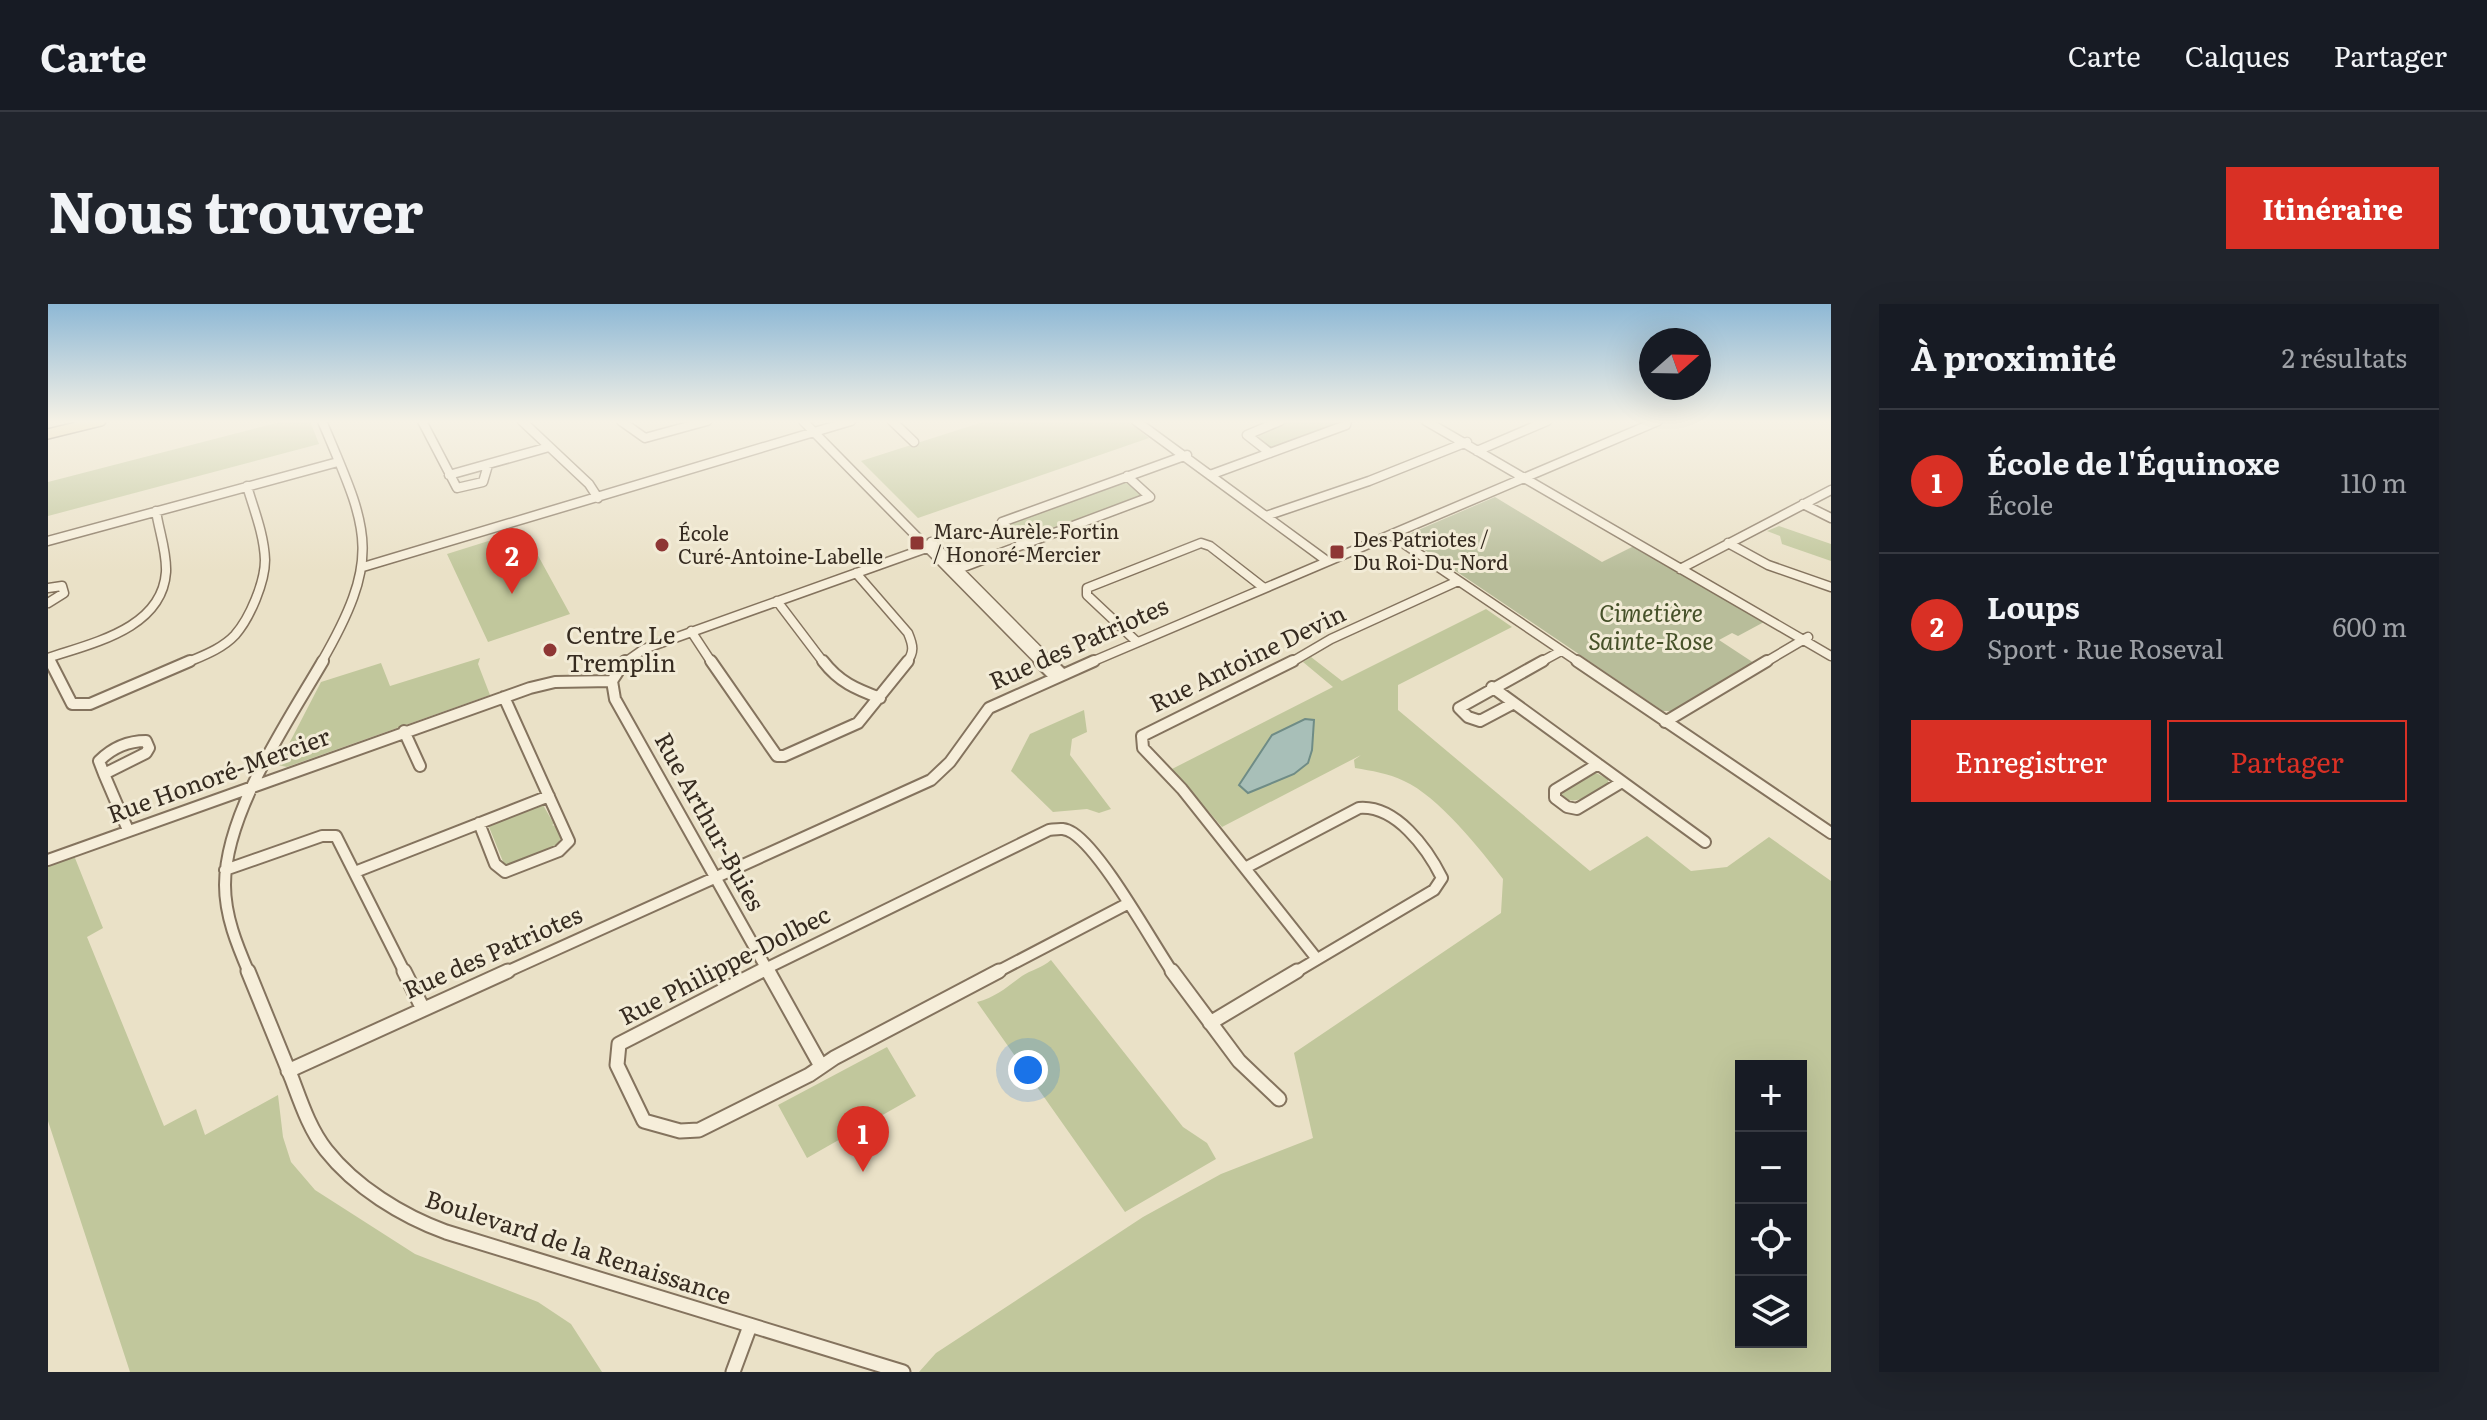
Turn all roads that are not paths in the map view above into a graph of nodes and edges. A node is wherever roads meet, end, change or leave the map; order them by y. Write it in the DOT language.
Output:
graph roads {
  1 [pos="304,471"];
  2 [pos="341,471"];
  3 [pos="447,471"];
  4 [pos="465,471"];
  5 [pos="487,471"];
  6 [pos="574,471"];
  7 [pos="689,471"];
  8 [pos="856,471"];
  9 [pos="1141,471"];
  10 [pos="1209,471"];
  11 [pos="1222,471"];
  12 [pos="1393,471"];
  13 [pos="1515,471"];
  14 [pos="1544,471"];
  15 [pos="1213,474"];
  16 [pos="449,475"];
  17 [pos="1127,476"];
  18 [pos="1528,478"];
  19 [pos="247,486"];
  20 [pos="1831,490"];
  21 [pos="598,498"];
  22 [pos="1803,504"];
  23 [pos="156,511"];
  24 [pos="1269,515"];
  25 [pos="1831,518"];
  26 [pos="1391,535"];
  27 [pos="48,541"];
  28 [pos="1728,543"];
  29 [pos="1024,545"];
  30 [pos="931,546"];
  31 [pos="1330,559"];
  32 [pos="363,567"];
  33 [pos="1683,568"];
  34 [pos="955,571"];
  35 [pos="856,573"];
  36 [pos="1458,581"];
  37 [pos="1831,587"];
  38 [pos="48,588"];
  39 [pos="1264,588"];
  40 [pos="777,601"];
  41 [pos="48,603"];
  42 [pos="691,631"];
  43 [pos="1806,639"];
  44 [pos="1137,642"];
  45 [pos="1561,651"];
  46 [pos="1831,653"];
  47 [pos="48,658"];
  48 [pos="1058,675"];
  49 [pos="612,681"];
  50 [pos="1492,687"];
  51 [pos="504,697"];
  52 [pos="880,698"];
  53 [pos="1514,703"];
  54 [pos="1665,722"];
  55 [pos="404,731"];
  56 [pos="1598,764"];
  57 [pos="420,766"];
  58 [pos="103,774"];
  59 [pos="1622,782"];
  60 [pos="253,786"];
  61 [pos="549,796"];
  62 [pos="479,823"];
  63 [pos="128,830"];
  64 [pos="1831,833"];
  65 [pos="1705,842"];
  66 [pos="48,860"];
  67 [pos="1245,868"];
  68 [pos="225,870"];
  69 [pos="355,872"];
  70 [pos="714,877"];
  71 [pos="1127,904"];
  72 [pos="1317,959"];
  73 [pos="766,969"];
  74 [pos="423,1009"];
  75 [pos="1210,1023"];
  76 [pos="821,1066"];
  77 [pos="288,1071"];
  78 [pos="1279,1099"];
  79 [pos="750,1326"];
  80 [pos="733,1372"];
  81 [pos="903,1372"];
  1 -- 19 [label="street"];
  2 -- 32 [label="street, Boulevard de la Renaissance"];
  3 -- 16 [label="street"];
  4 -- 16 [label="street"];
  5 -- 16 [label="street"];
  6 -- 21 [label="street"];
  7 -- 21 [label="street"];
  8 -- 30 [label="street"];
  9 -- 17 [label="street"];
  10 -- 15 [label="street"];
  11 -- 15 [label="street"];
  12 -- 24 [label="street"];
  13 -- 18 [label="street"];
  14 -- 18 [label="street, Rue des Patriotes"];
  15 -- 24 [label="street"];
  17 -- 29 [label="street"];
  17 -- 29 [label="street"];
  18 -- 26 [label="street, Rue des Patriotes"];
  18 -- 33 [label="street"];
  19 -- 23 [label="street"];
  19 -- 47 [label="street"];
  20 -- 22 [label="street"];
  21 -- 32 [label="street"];
  22 -- 25 [label="street"];
  22 -- 28 [label="street"];
  23 -- 27 [label="street"];
  23 -- 47 [label="street"];
  24 -- 31 [label="street"];
  26 -- 31 [label="street, Rue des Patriotes"];
  26 -- 36 [label="street"];
  28 -- 33 [label="street"];
  28 -- 37 [label="street"];
  29 -- 34 [label="street"];
  30 -- 34 [label="street"];
  30 -- 35 [label="street"];
  31 -- 39 [label="street, Rue des Patriotes"];
  32 -- 60 [label="street, Boulevard de la Renaissance"];
  33 -- 43 [label="street"];
  34 -- 48 [label="street"];
  35 -- 40 [label="street"];
  35 -- 52 [label="street"];
  36 -- 45 [label="street"];
  36 -- 67 [label="street, Rue Antoine Devin"];
  38 -- 41 [label="street"];
  39 -- 44 [label="street, Rue des Patriotes"];
  39 -- 44 [label="street"];
  40 -- 42 [label="street"];
  40 -- 52 [label="street"];
  42 -- 49 [label="street"];
  42 -- 52 [label="street"];
  43 -- 46 [label="street"];
  43 -- 54 [label="street"];
  44 -- 48 [label="street, Rue des Patriotes"];
  45 -- 50 [label="street"];
  45 -- 54 [label="street"];
  48 -- 70 [label="street, Rue des Patriotes"];
  49 -- 51 [label="street, Rue Honoré-Mercier"];
  49 -- 70 [label="street, Rue Arthur-Buies"];
  50 -- 53 [label="street"];
  50 -- 53 [label="street"];
  51 -- 55 [label="street, Rue Honoré-Mercier"];
  51 -- 61 [label="street"];
  53 -- 56 [label="street"];
  54 -- 64 [label="street"];
  55 -- 57 [label="street"];
  55 -- 60 [label="street, Rue Honoré-Mercier"];
  56 -- 59 [label="street"];
  56 -- 59 [label="street"];
  58 -- 58 [label="street"];
  58 -- 63 [label="street"];
  59 -- 65 [label="street"];
  60 -- 63 [label="street, Rue Honoré-Mercier"];
  60 -- 68 [label="street, Boulevard de la Renaissance"];
  61 -- 62 [label="street"];
  61 -- 62 [label="street"];
  62 -- 69 [label="street"];
  63 -- 66 [label="street, Rue Honoré-Mercier"];
  67 -- 72 [label="street, Rue Antoine Devin"];
  67 -- 72 [label="street"];
  68 -- 69 [label="street"];
  68 -- 77 [label="street, Boulevard de la Renaissance"];
  69 -- 74 [label="street"];
  70 -- 73 [label="street, Rue Arthur-Buies"];
  70 -- 74 [label="street, Rue des Patriotes"];
  71 -- 73 [label="street, Rue Philippe-Dolbec"];
  71 -- 75 [label="street, Rue Philippe-Dolbec"];
  71 -- 76 [label="street, Rue Philippe-Dolbec"];
  72 -- 75 [label="street"];
  73 -- 76 [label="street, Rue Arthur-Buies"];
  73 -- 76 [label="street, Rue Philippe-Dolbec"];
  74 -- 77 [label="street, Rue des Patriotes"];
  75 -- 78 [label="street, Rue Philippe-Dolbec"];
  77 -- 79 [label="street, Boulevard de la Renaissance"];
  79 -- 80 [label="street"];
  79 -- 81 [label="street, Boulevard de la Renaissance"];
}
